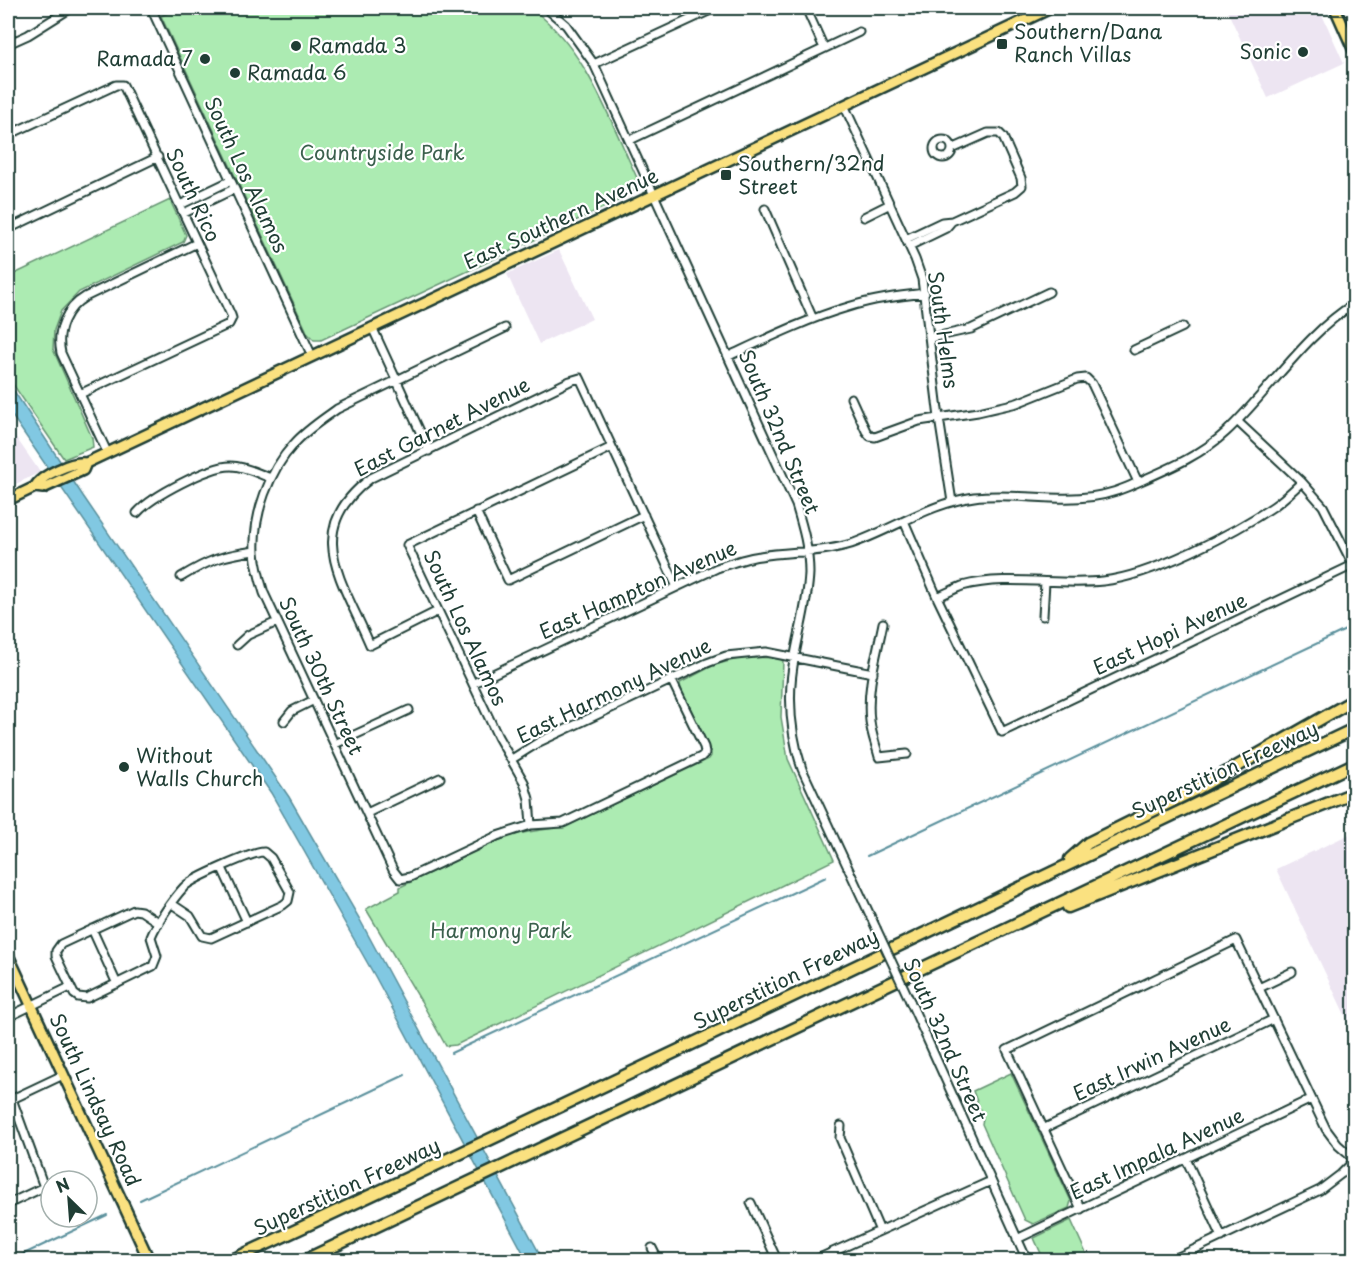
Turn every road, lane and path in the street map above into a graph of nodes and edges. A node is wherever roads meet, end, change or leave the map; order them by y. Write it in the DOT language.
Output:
graph roads {
  1 [pos="71,8"];
  2 [pos="151,8"];
  3 [pos="715,8"];
  4 [pos="806,8"];
  5 [pos="1052,8"];
  6 [pos="1335,8"];
  7 [pos="550,9"];
  8 [pos="859,32"];
  9 [pos="8,44"];
  10 [pos="824,48"];
  11 [pos="1354,51"];
  12 [pos="594,64"];
  13 [pos="844,105"];
  14 [pos="8,135"];
  15 [pos="630,140"];
  16 [pos="952,149"];
  17 [pos="158,157"];
  18 [pos="230,181"];
  19 [pos="234,189"];
  20 [pos="654,194"];
  21 [pos="890,204"];
  22 [pos="180,205"];
  23 [pos="765,209"];
  24 [pos="184,213"];
  25 [pos="864,217"];
  26 [pos="8,229"];
  27 [pos="198,243"];
  28 [pos="908,243"];
  29 [pos="1049,292"];
  30 [pos="925,293"];
  31 [pos="1354,304"];
  32 [pos="813,319"];
  33 [pos="372,327"];
  34 [pos="1184,327"];
  35 [pos="505,328"];
  36 [pos="930,338"];
  37 [pos="1134,350"];
  38 [pos="312,356"];
  39 [pos="729,356"];
  40 [pos="397,382"];
  41 [pos="80,394"];
  42 [pos="852,398"];
  43 [pos="939,418"];
  44 [pos="1237,421"];
  45 [pos="612,447"];
  46 [pos="429,451"];
  47 [pos="107,452"];
  48 [pos="271,478"];
  49 [pos="1138,482"];
  50 [pos="1302,482"];
  51 [pos="8,500"];
  52 [pos="952,502"];
  53 [pos="476,511"];
  54 [pos="137,513"];
  55 [pos="644,515"];
  56 [pos="904,521"];
  57 [pos="255,551"];
  58 [pos="808,551"];
  59 [pos="1353,565"];
  60 [pos="182,577"];
  61 [pos="1045,582"];
  62 [pos="677,587"];
  63 [pos="937,597"];
  64 [pos="438,611"];
  65 [pos="1043,616"];
  66 [pos="277,622"];
  67 [pos="883,623"];
  68 [pos="237,645"];
  69 [pos="794,657"];
  70 [pos="873,673"];
  71 [pos="671,679"];
  72 [pos="474,683"];
  73 [pos="314,700"];
  74 [pos="1354,700"];
  75 [pos="409,710"];
  76 [pos="284,721"];
  77 [pos="1354,729"];
  78 [pos="334,744"];
  79 [pos="907,754"];
  80 [pos="512,759"];
  81 [pos="1354,764"];
  82 [pos="440,778"];
  83 [pos="1354,793"];
  84 [pos="367,813"];
  85 [pos="531,825"];
  86 [pos="222,868"];
  87 [pos="1059,868"];
  88 [pos="172,904"];
  89 [pos="247,922"];
  90 [pos="159,923"];
  91 [pos="92,929"];
  92 [pos="974,944"];
  93 [pos="8,955"];
  94 [pos="1292,972"];
  95 [pos="117,984"];
  96 [pos="70,987"];
  97 [pos="1259,988"];
  98 [pos="31,1006"];
  99 [pos="8,1017"];
  100 [pos="1274,1019"];
  101 [pos="63,1075"];
  102 [pos="1311,1099"];
  103 [pos="10,1100"];
  104 [pos="841,1126"];
  105 [pos="1043,1129"];
  106 [pos="1186,1159"];
  107 [pos="1354,1160"];
  108 [pos="991,1181"];
  109 [pos="751,1203"];
  110 [pos="8,1204"];
  111 [pos="1081,1209"];
  112 [pos="880,1231"];
  113 [pos="1222,1237"];
  114 [pos="1017,1239"];
  115 [pos="652,1248"];
  116 [pos="149,1260"];
  117 [pos="232,1260"];
  118 [pos="305,1260"];
  119 [pos="658,1260"];
  120 [pos="777,1260"];
  121 [pos="815,1260"];
  122 [pos="1027,1260"];
  123 [pos="1172,1260"];
  1 -- 9 [label="street"];
  2 -- 18 [label="street, South Los Alamos"];
  3 -- 12 [label="street"];
  4 -- 10 [label="street"];
  5 -- 13 [label="main road, East Southern Avenue"];
  6 -- 11 [label="main road"];
  7 -- 12 [label="street, South 32nd Street"];
  8 -- 10 [label="street"];
  10 -- 15 [label="street"];
  12 -- 15 [label="street, South 32nd Street"];
  13 -- 20 [label="main road, East Southern Avenue"];
  13 -- 21 [label="street, South Helms"];
  14 -- 17 [label="street, South Rico"];
  15 -- 20 [label="street, South 32nd Street"];
  16 -- 28 [label="street"];
  17 -- 22 [label="street, South Rico"];
  17 -- 26 [label="street"];
  18 -- 19 [label="street, South Los Alamos"];
  18 -- 22 [label="street"];
  19 -- 24 [label="street"];
  19 -- 38 [label="street, South Los Alamos"];
  20 -- 33 [label="main road, East Southern Avenue"];
  20 -- 39 [label="street, South 32nd Street"];
  21 -- 25 [label="street"];
  21 -- 28 [label="street, South Helms"];
  22 -- 24 [label="street, South Rico"];
  23 -- 32 [label="street"];
  24 -- 27 [label="street, South Rico"];
  27 -- 41 [label="street"];
  27 -- 41 [label="street, South Rico"];
  28 -- 30 [label="street, South Helms"];
  29 -- 36 [label="street"];
  30 -- 32 [label="street"];
  30 -- 36 [label="street, South Helms"];
  31 -- 44 [label="street, East Hampton Avenue"];
  32 -- 39 [label="street"];
  33 -- 38 [label="main road, East Southern Avenue"];
  33 -- 40 [label="street"];
  34 -- 37 [label="street"];
  35 -- 40 [label="street, South 30th Street"];
  36 -- 43 [label="street, South Helms"];
  38 -- 47 [label="main road, East Southern Avenue"];
  39 -- 58 [label="street, South 32nd Street"];
  40 -- 46 [label="street"];
  40 -- 48 [label="street, South 30th Street"];
  41 -- 47 [label="street"];
  42 -- 43 [label="street"];
  43 -- 49 [label="street"];
  43 -- 52 [label="street, South Helms"];
  44 -- 49 [label="street, East Hampton Avenue"];
  44 -- 50 [label="street"];
  45 -- 46 [label="street, East Garnet Avenue"];
  45 -- 53 [label="street"];
  45 -- 55 [label="street"];
  46 -- 64 [label="street, East Garnet Avenue"];
  47 -- 51 [label="main road, East Southern Avenue"];
  48 -- 54 [label="street"];
  48 -- 57 [label="street, South 30th Street"];
  49 -- 52 [label="street, East Hampton Avenue"];
  50 -- 59 [label="street"];
  50 -- 61 [label="street"];
  52 -- 56 [label="street, East Hampton Avenue"];
  53 -- 55 [label="street"];
  53 -- 64 [label="street, South Los Alamos"];
  55 -- 62 [label="street"];
  56 -- 58 [label="street, East Hampton Avenue"];
  56 -- 63 [label="street"];
  57 -- 60 [label="street"];
  57 -- 66 [label="street, South 30th Street"];
  58 -- 62 [label="street, East Hampton Avenue"];
  58 -- 69 [label="street, South 32nd Street"];
  59 -- 63 [label="street, East Hopi Avenue"];
  61 -- 63 [label="street"];
  61 -- 65 [label="street"];
  62 -- 72 [label="street, East Hampton Avenue"];
  64 -- 72 [label="street, South Los Alamos"];
  66 -- 68 [label="street"];
  66 -- 73 [label="street, South 30th Street"];
  67 -- 70 [label="street"];
  69 -- 70 [label="street, East Harmony Avenue"];
  69 -- 71 [label="street, East Harmony Avenue"];
  69 -- 108 [label="street, South 32nd Street, bridge"];
  70 -- 79 [label="street"];
  71 -- 80 [label="street, East Harmony Avenue"];
  71 -- 85 [label="street"];
  72 -- 80 [label="street, South Los Alamos"];
  73 -- 76 [label="street"];
  73 -- 78 [label="street, South 30th Street"];
  74 -- 87 [label="highway"];
  75 -- 78 [label="street"];
  77 -- 87 [label="highway, Superstition Freeway"];
  78 -- 84 [label="street, South 30th Street"];
  80 -- 85 [label="street, South Los Alamos"];
  81 -- 92 [label="highway"];
  82 -- 84 [label="street"];
  83 -- 92 [label="highway"];
  84 -- 85 [label="street, South 30th Street"];
  86 -- 88 [label="street"];
  86 -- 89 [label="street"];
  86 -- 89 [label="street"];
  87 -- 117 [label="highway, Superstition Freeway"];
  88 -- 89 [label="street"];
  88 -- 90 [label="street"];
  90 -- 91 [label="street"];
  90 -- 95 [label="street"];
  91 -- 95 [label="street"];
  91 -- 96 [label="street"];
  92 -- 118 [label="highway"];
  93 -- 98 [label="main road, South Lindsay Road"];
  94 -- 97 [label="street"];
  95 -- 96 [label="street"];
  96 -- 98 [label="street"];
  97 -- 100 [label="street"];
  97 -- 105 [label="street"];
  98 -- 99 [label="street"];
  98 -- 101 [label="main road, South Lindsay Road"];
  100 -- 102 [label="street"];
  100 -- 105 [label="street, East Irwin Avenue"];
  101 -- 103 [label="street"];
  101 -- 116 [label="main road, South Lindsay Road"];
  102 -- 106 [label="street, East Impala Avenue"];
  102 -- 107 [label="street"];
  103 -- 110 [label="street"];
  104 -- 112 [label="street"];
  105 -- 111 [label="street"];
  106 -- 111 [label="street, East Impala Avenue"];
  106 -- 113 [label="street"];
  107 -- 113 [label="street"];
  108 -- 112 [label="street"];
  108 -- 114 [label="street, South 32nd Street"];
  109 -- 120 [label="street"];
  111 -- 114 [label="street, East Impala Avenue"];
  112 -- 121 [label="street"];
  113 -- 123 [label="street"];
  114 -- 122 [label="street, South 32nd Street"];
  115 -- 119 [label="street"];
}
